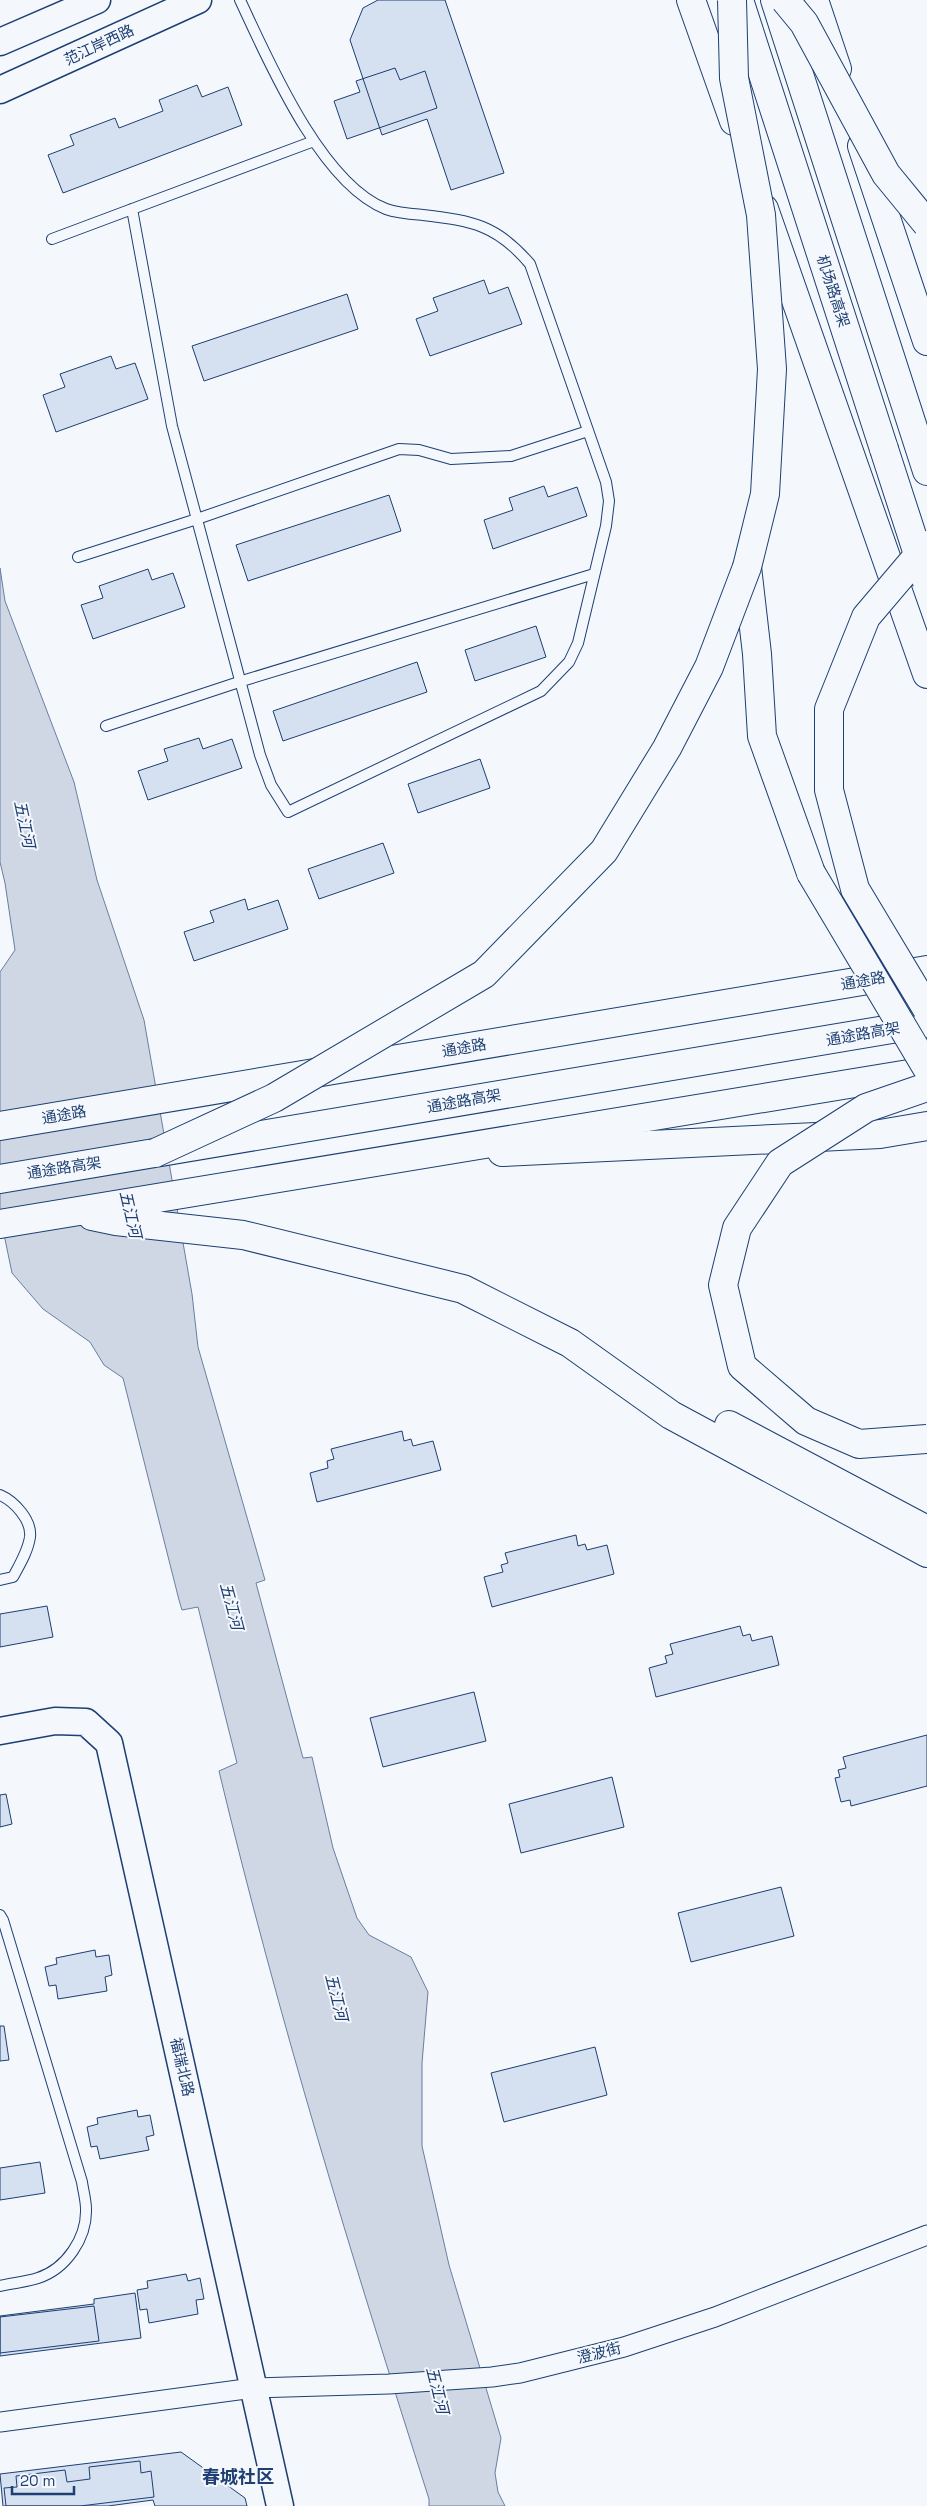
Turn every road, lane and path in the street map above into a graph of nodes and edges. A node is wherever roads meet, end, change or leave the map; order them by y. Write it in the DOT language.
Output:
graph roads {
  1 [pos="97,0"];
  2 [pos="198,0"];
  3 [pos="240,0"];
  4 [pos="692,0"];
  5 [pos="732,0"];
  6 [pos="739,0"];
  7 [pos="774,0"];
  8 [pos="785,0"];
  9 [pos="814,0"];
  10 [pos="0,42"];
  11 [pos="0,90"];
  12 [pos="314,141"];
  13 [pos="132,209"];
  14 [pos="927,224"];
  15 [pos="52,239"];
  16 [pos="927,341"];
  17 [pos="588,431"];
  18 [pos="927,471"];
  19 [pos="197,519"];
  20 [pos="927,545"];
  21 [pos="78,557"];
  22 [pos="747,567"];
  23 [pos="594,574"];
  24 [pos="927,582"];
  25 [pos="927,674"];
  26 [pos="242,681"];
  27 [pos="106,726"];
  28 [pos="927,970"];
  29 [pos="927,1009"];
  30 [pos="927,1023"];
  31 [pos="927,1070"];
  32 [pos="927,1086"];
  33 [pos="0,1126"];
  34 [pos="927,1126"];
  35 [pos="502,1152"];
  36 [pos="156,1153"];
  37 [pos="0,1179"];
  38 [pos="83,1215"];
  39 [pos="0,1226"];
  40 [pos="570,1343"];
  41 [pos="927,1439"];
  42 [pos="0,1495"];
  43 [pos="927,1530"];
  44 [pos="927,1553"];
  45 [pos="0,1580"];
  46 [pos="0,1731"];
  47 [pos="0,1915"];
  48 [pos="927,2235"];
  49 [pos="0,2286"];
  50 [pos="253,2388"];
  51 [pos="0,2422"];
  52 [pos="280,2506"];
  1 -- 10 [label="street"];
  2 -- 11 [label="street, 范江岸西路"];
  3 -- 12 [label="lane"];
  4 -- 25 [label="main road"];
  5 -- 22 [label="main road, bridge"];
  6 -- 24 [label="main road, 机场路高架, bridge"];
  7 -- 18 [label="main road"];
  8 -- 14 [label="main road, bridge"];
  9 -- 16 [label="main road"];
  12 -- 13 [label="lane"];
  12 -- 17 [label="lane"];
  13 -- 15 [label="lane"];
  13 -- 19 [label="lane"];
  17 -- 19 [label="lane"];
  17 -- 23 [label="lane"];
  19 -- 21 [label="lane"];
  19 -- 26 [label="lane"];
  20 -- 29 [label="main road, bridge"];
  22 -- 31 [label="main road, bridge"];
  22 -- 36 [label="main road, bridge"];
  23 -- 26 [label="lane"];
  23 -- 26 [label="lane"];
  26 -- 27 [label="lane"];
  28 -- 33 [label="main road, 通途路"];
  30 -- 36 [label="main road, 通途路高架, bridge"];
  31 -- 38 [label="main road"];
  32 -- 35 [label="main road"];
  32 -- 41 [label="main road, bridge"];
  34 -- 35 [label="main road"];
  35 -- 38 [label="main road"];
  36 -- 37 [label="main road, 通途路高架"];
  38 -- 39 [label="main road"];
  38 -- 40 [label="main road"];
  40 -- 43 [label="main road"];
  40 -- 44 [label="main road"];
  42 -- 45 [label="lane"];
  46 -- 50 [label="street, 福瑞北路"];
  47 -- 49 [label="lane"];
  48 -- 50 [label="street, 澄波街"];
  50 -- 51 [label="street, 澄波街"];
  50 -- 52 [label="street, 福瑞北路"];
}
